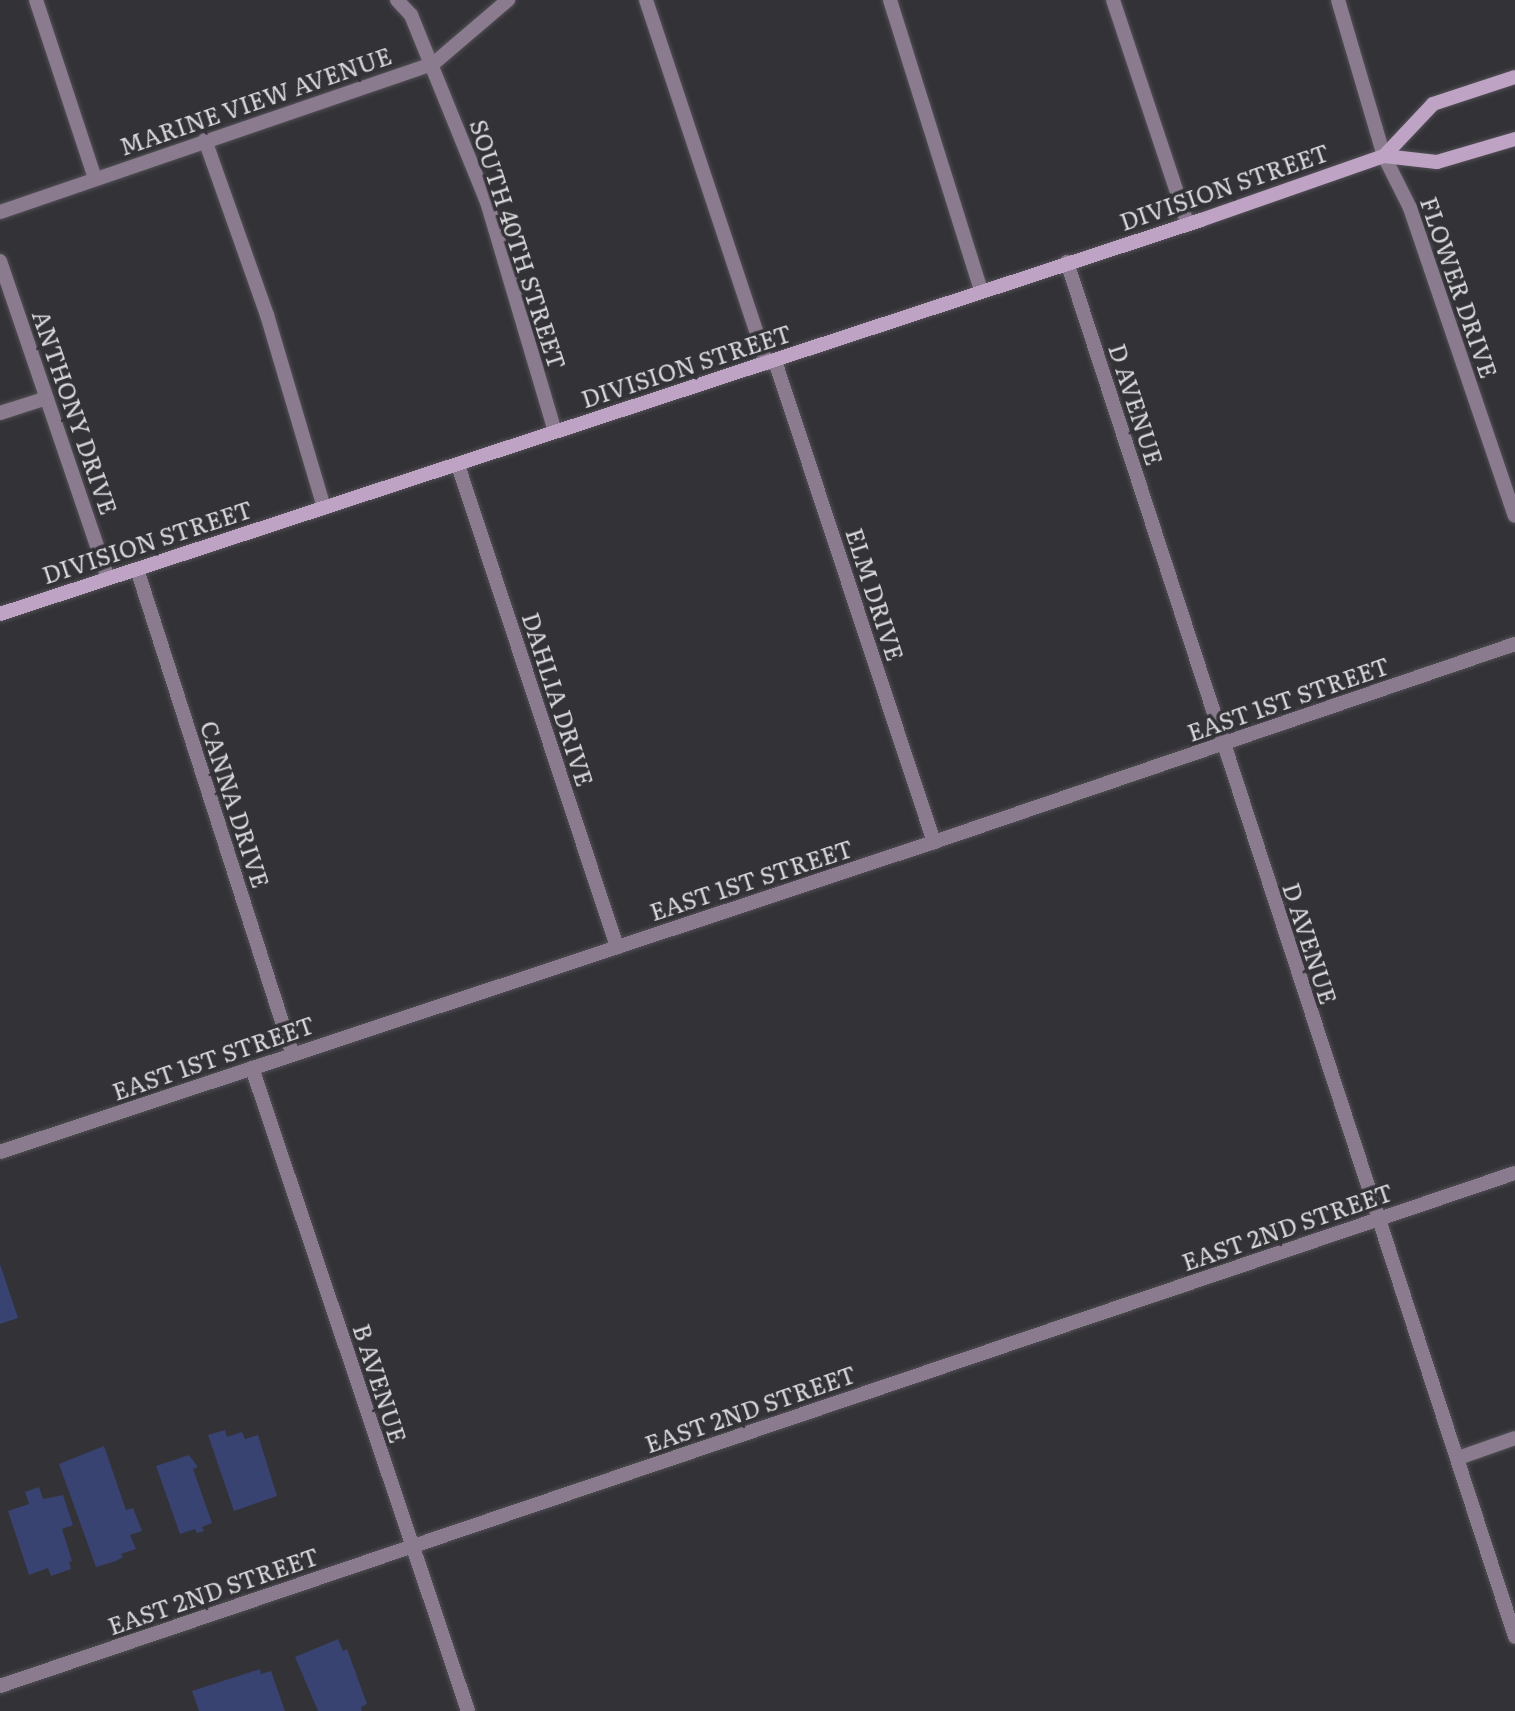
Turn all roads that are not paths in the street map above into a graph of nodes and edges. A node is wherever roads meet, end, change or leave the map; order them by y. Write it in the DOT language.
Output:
graph roads {
  1 [pos="36,0"];
  2 [pos="397,0"];
  3 [pos="508,0"];
  4 [pos="646,0"];
  5 [pos="890,0"];
  6 [pos="1113,0"];
  7 [pos="1338,0"];
  8 [pos="432,64"];
  9 [pos="1515,77"];
  10 [pos="1515,139"];
  11 [pos="205,140"];
  12 [pos="1384,156"];
  13 [pos="94,178"];
  14 [pos="0,212"];
  15 [pos="1187,223"];
  16 [pos="0,261"];
  17 [pos="1067,262"];
  18 [pos="981,290"];
  19 [pos="771,362"];
  20 [pos="47,398"];
  21 [pos="0,413"];
  22 [pos="555,431"];
  23 [pos="458,465"];
  24 [pos="324,507"];
  25 [pos="1515,516"];
  26 [pos="137,569"];
  27 [pos="108,578"];
  28 [pos="0,614"];
  29 [pos="1515,645"];
  30 [pos="1222,744"];
  31 [pos="934,842"];
  32 [pos="617,947"];
  33 [pos="292,1053"];
  34 [pos="252,1068"];
  35 [pos="0,1152"];
  36 [pos="1515,1173"];
  37 [pos="1377,1220"];
  38 [pos="1515,1438"];
  39 [pos="1458,1458"];
  40 [pos="411,1546"];
  41 [pos="1515,1637"];
  42 [pos="0,1686"];
  43 [pos="468,1711"];
  1 -- 13 [label="street"];
  2 -- 8 [label="street, SOUTH 40TH STREET"];
  3 -- 8 [label="street, MARINE VIEW AVENUE"];
  4 -- 19 [label="street, ELM DRIVE"];
  5 -- 18 [label="street"];
  6 -- 15 [label="street"];
  7 -- 12 [label="street"];
  8 -- 11 [label="street, MARINE VIEW AVENUE"];
  8 -- 22 [label="street, SOUTH 40TH STREET"];
  9 -- 12 [label="main road, DIVISION STREET"];
  10 -- 12 [label="main road, DIVISION STREET"];
  11 -- 13 [label="street, MARINE VIEW AVENUE"];
  11 -- 24 [label="street"];
  12 -- 15 [label="main road, DIVISION STREET"];
  12 -- 25 [label="street, FLOWER DRIVE"];
  13 -- 14 [label="street, MARINE VIEW AVENUE"];
  15 -- 17 [label="main road, DIVISION STREET"];
  16 -- 20 [label="street, ANTHONY DRIVE"];
  17 -- 18 [label="main road, DIVISION STREET"];
  17 -- 30 [label="street, D AVENUE"];
  18 -- 19 [label="main road, DIVISION STREET"];
  19 -- 22 [label="main road, DIVISION STREET"];
  19 -- 31 [label="street, ELM DRIVE"];
  20 -- 21 [label="street"];
  20 -- 27 [label="street, ANTHONY DRIVE"];
  22 -- 23 [label="main road, DIVISION STREET"];
  23 -- 24 [label="main road, DIVISION STREET"];
  23 -- 32 [label="street, DAHLIA DRIVE"];
  24 -- 26 [label="main road, DIVISION STREET"];
  26 -- 27 [label="main road, DIVISION STREET"];
  26 -- 33 [label="street, CANNA DRIVE"];
  27 -- 28 [label="main road, DIVISION STREET"];
  29 -- 30 [label="street, EAST 1ST STREET"];
  30 -- 31 [label="street, EAST 1ST STREET"];
  30 -- 37 [label="street, D AVENUE"];
  31 -- 32 [label="street, EAST 1ST STREET"];
  32 -- 33 [label="street, EAST 1ST STREET"];
  33 -- 34 [label="street, EAST 1ST STREET"];
  34 -- 35 [label="street, EAST 1ST STREET"];
  34 -- 40 [label="street, B AVENUE"];
  36 -- 37 [label="street, EAST 2ND STREET"];
  37 -- 39 [label="street, D AVENUE"];
  37 -- 40 [label="street, EAST 2ND STREET"];
  38 -- 39 [label="street"];
  39 -- 41 [label="street, D AVENUE"];
  40 -- 42 [label="street, EAST 2ND STREET"];
  40 -- 43 [label="street, B AVENUE"];
}
